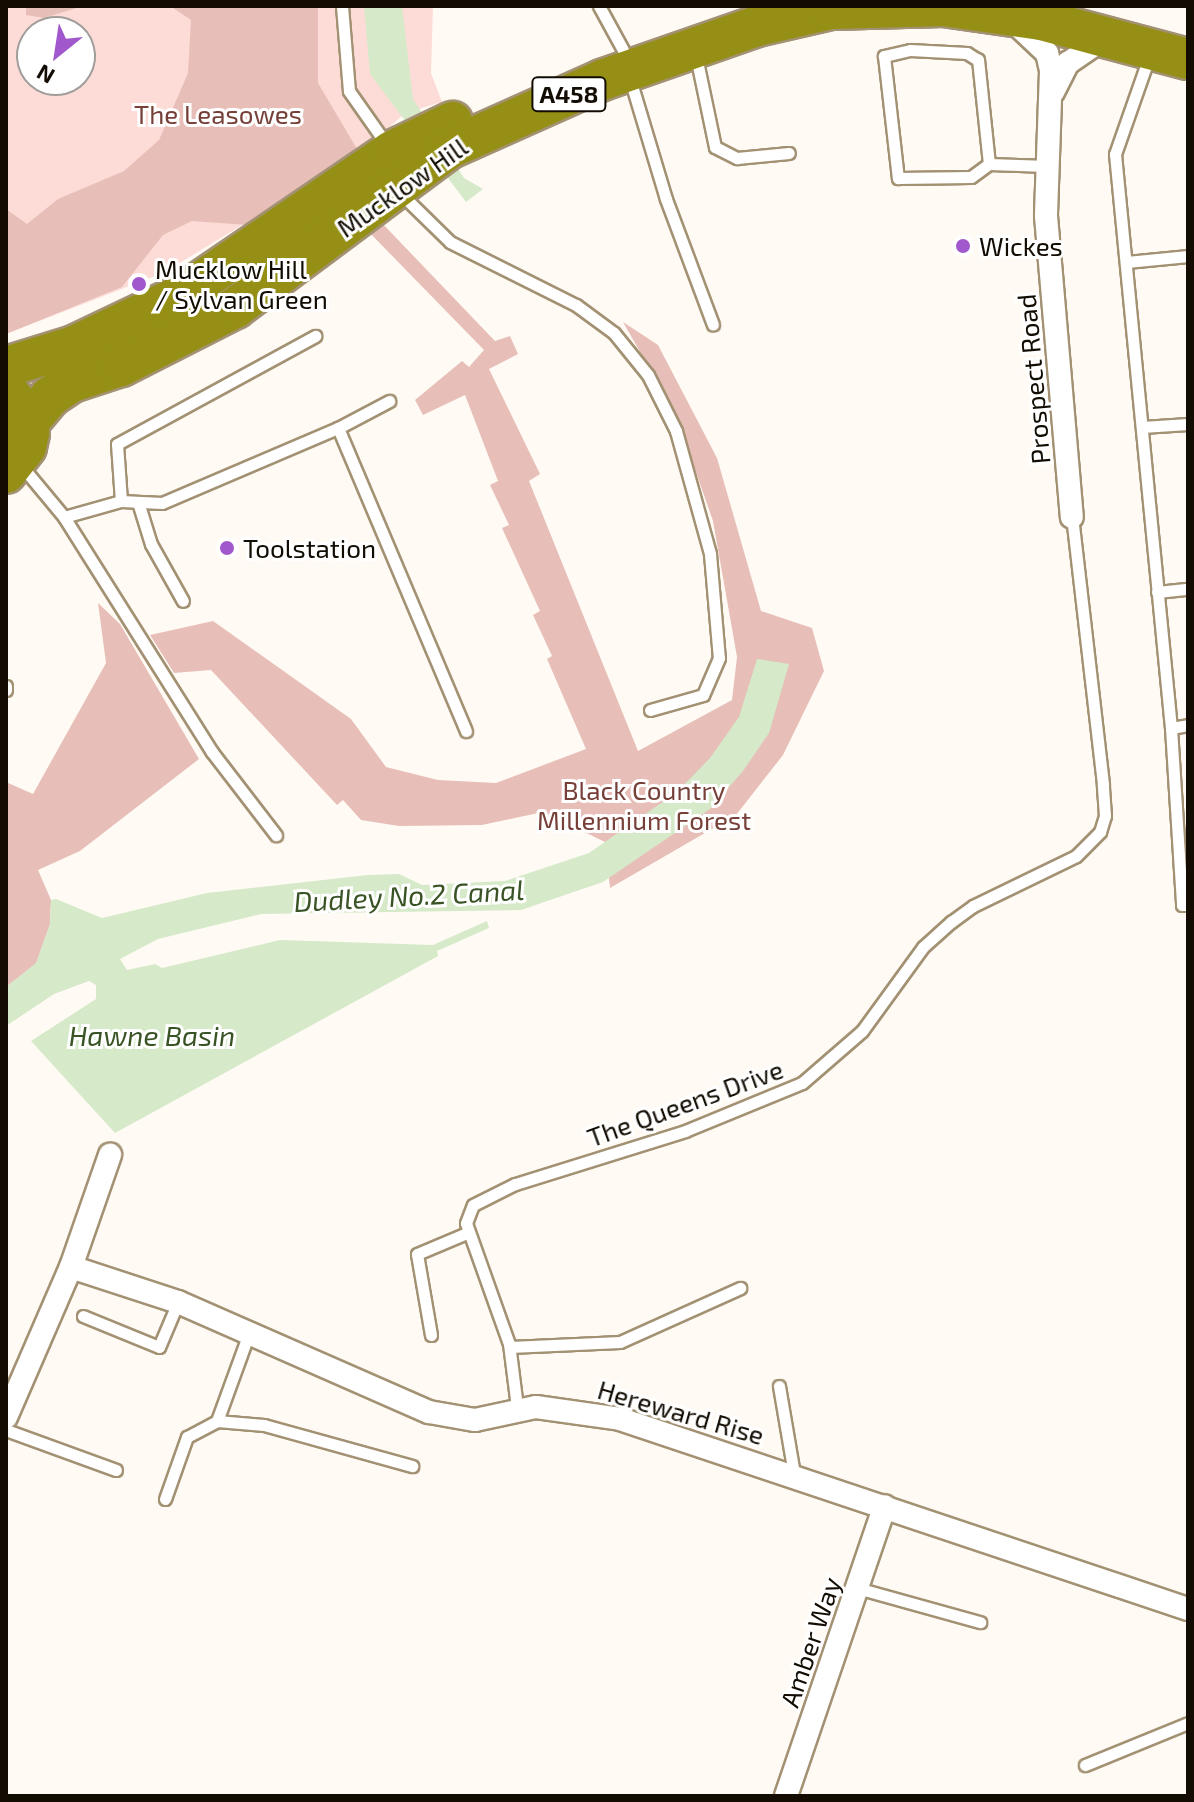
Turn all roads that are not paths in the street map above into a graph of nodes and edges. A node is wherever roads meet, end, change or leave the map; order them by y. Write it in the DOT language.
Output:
graph roads {
  1 [pos="342,6"];
  2 [pos="599,6"];
  3 [pos="749,6"];
  4 [pos="997,14"];
  5 [pos="1106,36"];
  6 [pos="695,47"];
  7 [pos="1170,54"];
  8 [pos="626,60"];
  9 [pos="1053,92"];
  10 [pos="789,153"];
  11 [pos="989,164"];
  12 [pos="1048,166"];
  13 [pos="392,169"];
  14 [pos="1188,256"];
  15 [pos="1127,262"];
  16 [pos="713,325"];
  17 [pos="315,336"];
  18 [pos="6,367"];
  19 [pos="6,389"];
  20 [pos="389,401"];
  21 [pos="28,423"];
  22 [pos="1188,424"];
  23 [pos="1142,427"];
  24 [pos="338,428"];
  25 [pos="18,475"];
  26 [pos="121,501"];
  27 [pos="138,502"];
  28 [pos="64,517"];
  29 [pos="1072,517"];
  30 [pos="1188,589"];
  31 [pos="1157,592"];
  32 [pos="183,601"];
  33 [pos="650,710"];
  34 [pos="1188,725"];
  35 [pos="1171,728"];
  36 [pos="466,731"];
  37 [pos="276,835"];
  38 [pos="1188,905"];
  39 [pos="110,1155"];
  40 [pos="469,1232"];
  41 [pos="71,1267"];
  42 [pos="740,1288"];
  43 [pos="178,1302"];
  44 [pos="83,1316"];
  45 [pos="249,1333"];
  46 [pos="431,1335"];
  47 [pos="510,1347"];
  48 [pos="779,1386"];
  49 [pos="517,1407"];
  50 [pos="6,1417"];
  51 [pos="217,1421"];
  52 [pos="6,1430"];
  53 [pos="412,1466"];
  54 [pos="116,1470"];
  55 [pos="794,1474"];
  56 [pos="165,1499"];
  57 [pos="885,1506"];
  58 [pos="857,1588"];
  59 [pos="1188,1609"];
  60 [pos="980,1622"];
  61 [pos="1188,1723"];
  62 [pos="1085,1765"];
  63 [pos="786,1796"];
  1 -- 13 [label="lane"];
  2 -- 8 [label="lane"];
  3 -- 8 [label="highway, Mucklow Hill / A458"];
  4 -- 5 [label="highway, Mucklow Hill / A458"];
  4 -- 6 [label="highway, Mucklow Hill / A458"];
  4 -- 9 [label="street, Prospect Road"];
  5 -- 7 [label="highway, Mucklow Hill / A458"];
  5 -- 9 [label="street, Prospect Road"];
  6 -- 8 [label="highway, Mucklow Hill / A458"];
  6 -- 10 [label="lane"];
  7 -- 15 [label="lane"];
  8 -- 13 [label="highway, Mucklow Hill / A458"];
  8 -- 16 [label="lane"];
  9 -- 12 [label="street, Prospect Road"];
  11 -- 11 [label="lane"];
  11 -- 12 [label="lane"];
  12 -- 29 [label="street, Prospect Road"];
  13 -- 18 [label="highway, Mucklow Hill / A458"];
  13 -- 21 [label="highway, Mucklow Hill / A458"];
  13 -- 33 [label="lane"];
  14 -- 15 [label="lane"];
  15 -- 23 [label="lane"];
  17 -- 26 [label="lane"];
  19 -- 21 [label="highway"];
  20 -- 24 [label="lane"];
  21 -- 25 [label="highway, Mucklow Hill / A458"];
  22 -- 23 [label="lane"];
  23 -- 31 [label="lane"];
  24 -- 27 [label="lane"];
  24 -- 36 [label="lane"];
  25 -- 28 [label="lane"];
  26 -- 27 [label="lane"];
  26 -- 28 [label="lane"];
  27 -- 32 [label="lane"];
  28 -- 37 [label="lane"];
  29 -- 40 [label="lane, The Queens Drive"];
  30 -- 31 [label="lane"];
  31 -- 35 [label="lane"];
  34 -- 35 [label="lane"];
  35 -- 38 [label="lane"];
  39 -- 41 [label="street"];
  40 -- 46 [label="lane"];
  40 -- 47 [label="lane"];
  41 -- 43 [label="street, Hereward Rise"];
  41 -- 50 [label="street"];
  42 -- 47 [label="lane"];
  43 -- 44 [label="lane"];
  43 -- 45 [label="street, Hereward Rise"];
  45 -- 49 [label="street, Hereward Rise"];
  45 -- 51 [label="lane"];
  47 -- 49 [label="lane"];
  48 -- 55 [label="lane"];
  49 -- 55 [label="street, Hereward Rise"];
  51 -- 53 [label="lane"];
  51 -- 56 [label="lane"];
  52 -- 54 [label="lane"];
  55 -- 57 [label="street, Hereward Rise"];
  57 -- 58 [label="street, Amber Way"];
  57 -- 59 [label="street, Hereward Rise"];
  58 -- 60 [label="lane"];
  58 -- 63 [label="street, Amber Way"];
  61 -- 62 [label="lane"];
}
